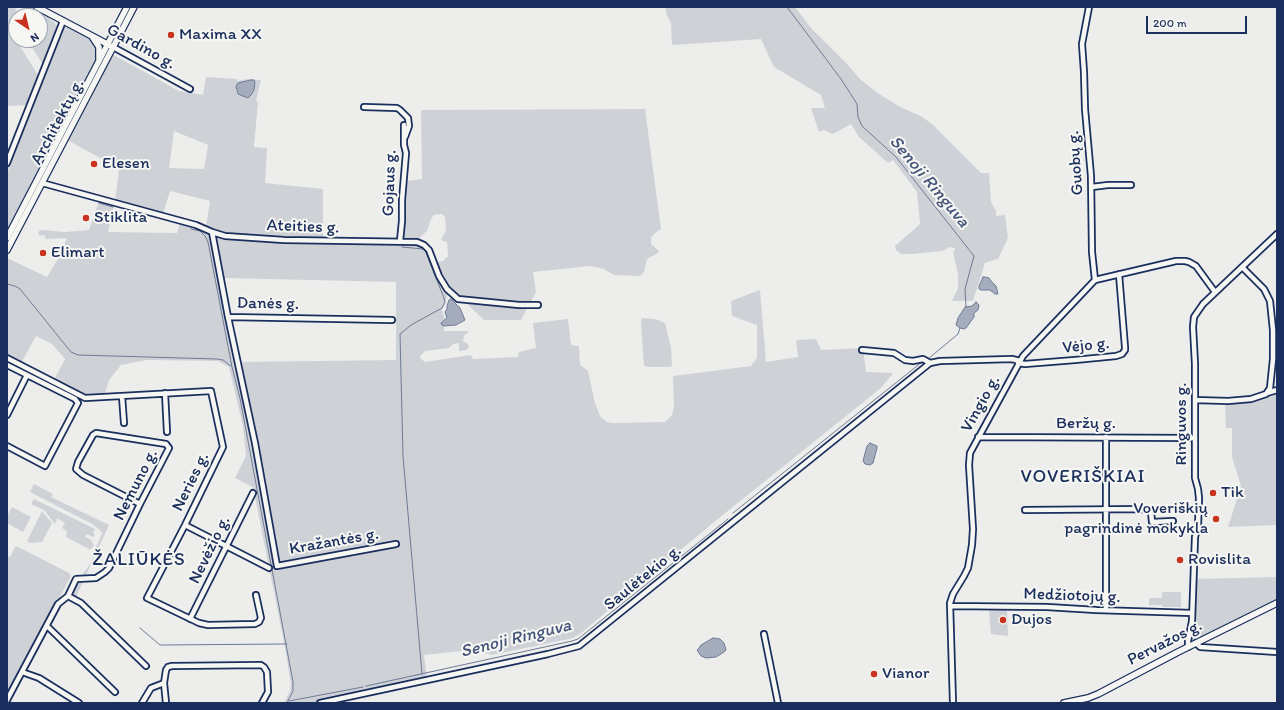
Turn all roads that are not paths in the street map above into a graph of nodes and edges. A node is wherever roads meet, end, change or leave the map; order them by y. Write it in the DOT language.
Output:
graph roads {
  1 [pos="36,7"];
  2 [pos="127,7"];
  3 [pos="134,7"];
  4 [pos="1089,7"];
  5 [pos="63,21"];
  6 [pos="90,35"];
  7 [pos="110,46"];
  8 [pos="99,62"];
  9 [pos="190,89"];
  10 [pos="364,107"];
  11 [pos="404,125"];
  12 [pos="404,138"];
  13 [pos="7,163"];
  14 [pos="40,182"];
  15 [pos="1131,185"];
  16 [pos="1092,187"];
  17 [pos="212,232"];
  18 [pos="1277,234"];
  19 [pos="7,238"];
  20 [pos="400,241"];
  21 [pos="7,250"];
  22 [pos="1242,267"];
  23 [pos="1119,274"];
  24 [pos="1095,280"];
  25 [pos="1215,292"];
  26 [pos="538,305"];
  27 [pos="228,317"];
  28 [pos="392,320"];
  29 [pos="862,350"];
  30 [pos="7,358"];
  31 [pos="1019,362"];
  32 [pos="930,363"];
  33 [pos="7,365"];
  34 [pos="27,375"];
  35 [pos="1271,385"];
  36 [pos="1276,390"];
  37 [pos="165,393"];
  38 [pos="1266,394"];
  39 [pos="122,396"];
  40 [pos="1195,400"];
  41 [pos="7,415"];
  42 [pos="124,423"];
  43 [pos="167,432"];
  44 [pos="978,437"];
  45 [pos="1106,438"];
  46 [pos="1194,438"];
  47 [pos="7,446"];
  48 [pos="253,493"];
  49 [pos="140,504"];
  50 [pos="1106,509"];
  51 [pos="1025,510"];
  52 [pos="1173,521"];
  53 [pos="184,525"];
  54 [pos="396,544"];
  55 [pos="226,547"];
  56 [pos="269,568"];
  57 [pos="256,595"];
  58 [pos="68,596"];
  59 [pos="1277,603"];
  60 [pos="950,606"];
  61 [pos="1106,610"];
  62 [pos="1192,613"];
  63 [pos="190,619"];
  64 [pos="47,626"];
  65 [pos="764,634"];
  66 [pos="1196,643"];
  67 [pos="1188,647"];
  68 [pos="1277,652"];
  69 [pos="146,666"];
  70 [pos="22,672"];
  71 [pos="164,683"];
  72 [pos="115,692"];
  73 [pos="7,700"];
  74 [pos="79,703"];
  75 [pos="142,703"];
  76 [pos="166,703"];
  77 [pos="262,703"];
  78 [pos="320,703"];
  79 [pos="778,703"];
  80 [pos="953,703"];
  81 [pos="1064,703"];
  1 -- 5 [label="main road, Gardino g."];
  2 -- 7 [label="main road, Architektų g."];
  3 -- 7 [label="main road, Architektų g."];
  4 -- 16 [label="street, Guobų g."];
  5 -- 6 [label="main road, Gardino g."];
  5 -- 13 [label="street"];
  6 -- 7 [label="main road, Gardino g."];
  6 -- 8 [label="main road"];
  7 -- 8 [label="main road, Architektų g."];
  7 -- 9 [label="street, Gardino g."];
  7 -- 14 [label="main road, Architektų g."];
  8 -- 14 [label="main road, Architektų g."];
  10 -- 12 [label="street"];
  11 -- 12 [label="street, Gojaus g."];
  12 -- 20 [label="street, Gojaus g."];
  14 -- 17 [label="street, Ateities g."];
  14 -- 19 [label="main road, Architektų g."];
  14 -- 21 [label="main road, Architektų g."];
  15 -- 16 [label="street"];
  16 -- 24 [label="street, Guobų g."];
  17 -- 20 [label="street, Ateities g."];
  17 -- 27 [label="street, Danės g."];
  18 -- 22 [label="street, Ringuvos g."];
  20 -- 26 [label="street, Ateities g."];
  22 -- 25 [label="street, Ringuvos g."];
  22 -- 35 [label="street"];
  23 -- 24 [label="street"];
  23 -- 25 [label="street"];
  23 -- 31 [label="street, Vėjo g."];
  24 -- 31 [label="street, Vingio g."];
  25 -- 40 [label="street, Ringuvos g."];
  27 -- 28 [label="street, Danės g."];
  27 -- 54 [label="street, Kražantės g."];
  29 -- 32 [label="street"];
  30 -- 39 [label="street, Neries g."];
  31 -- 32 [label="street"];
  31 -- 44 [label="street, Vingio g."];
  32 -- 78 [label="street, Saulėtekio g."];
  33 -- 34 [label="street"];
  34 -- 41 [label="street"];
  34 -- 47 [label="street"];
  35 -- 36 [label="street"];
  35 -- 38 [label="street"];
  36 -- 38 [label="street"];
  37 -- 39 [label="street, Neries g."];
  37 -- 43 [label="street"];
  37 -- 53 [label="street, Neries g."];
  38 -- 40 [label="street"];
  39 -- 42 [label="street"];
  40 -- 46 [label="street, Ringuvos g."];
  44 -- 45 [label="street, Beržų g."];
  44 -- 60 [label="street, Vingio g."];
  45 -- 46 [label="street, Beržų g."];
  45 -- 50 [label="street"];
  46 -- 62 [label="street, Ringuvos g."];
  48 -- 55 [label="street, Nevėžio g."];
  49 -- 49 [label="street, Nemuno g."];
  49 -- 58 [label="street, Nemuno g."];
  50 -- 51 [label="street"];
  50 -- 52 [label="street"];
  50 -- 61 [label="street"];
  53 -- 55 [label="street"];
  53 -- 63 [label="street, Neries g."];
  55 -- 56 [label="street"];
  55 -- 63 [label="street, Nevėžio g."];
  57 -- 63 [label="street"];
  58 -- 64 [label="street"];
  58 -- 69 [label="street"];
  59 -- 66 [label="main road, Pervažos g."];
  60 -- 61 [label="street, Medžiotojų g."];
  60 -- 80 [label="street, Vingio g."];
  61 -- 62 [label="street, Medžiotojų g."];
  62 -- 67 [label="street, Ringuvos g."];
  64 -- 70 [label="street"];
  64 -- 72 [label="street"];
  65 -- 79 [label="street"];
  66 -- 67 [label="main road, Pervažos g."];
  66 -- 68 [label="street"];
  67 -- 81 [label="main road, Pervažos g."];
  70 -- 73 [label="street"];
  70 -- 74 [label="street"];
  71 -- 75 [label="street"];
  71 -- 76 [label="street"];
  71 -- 77 [label="street"];
}
